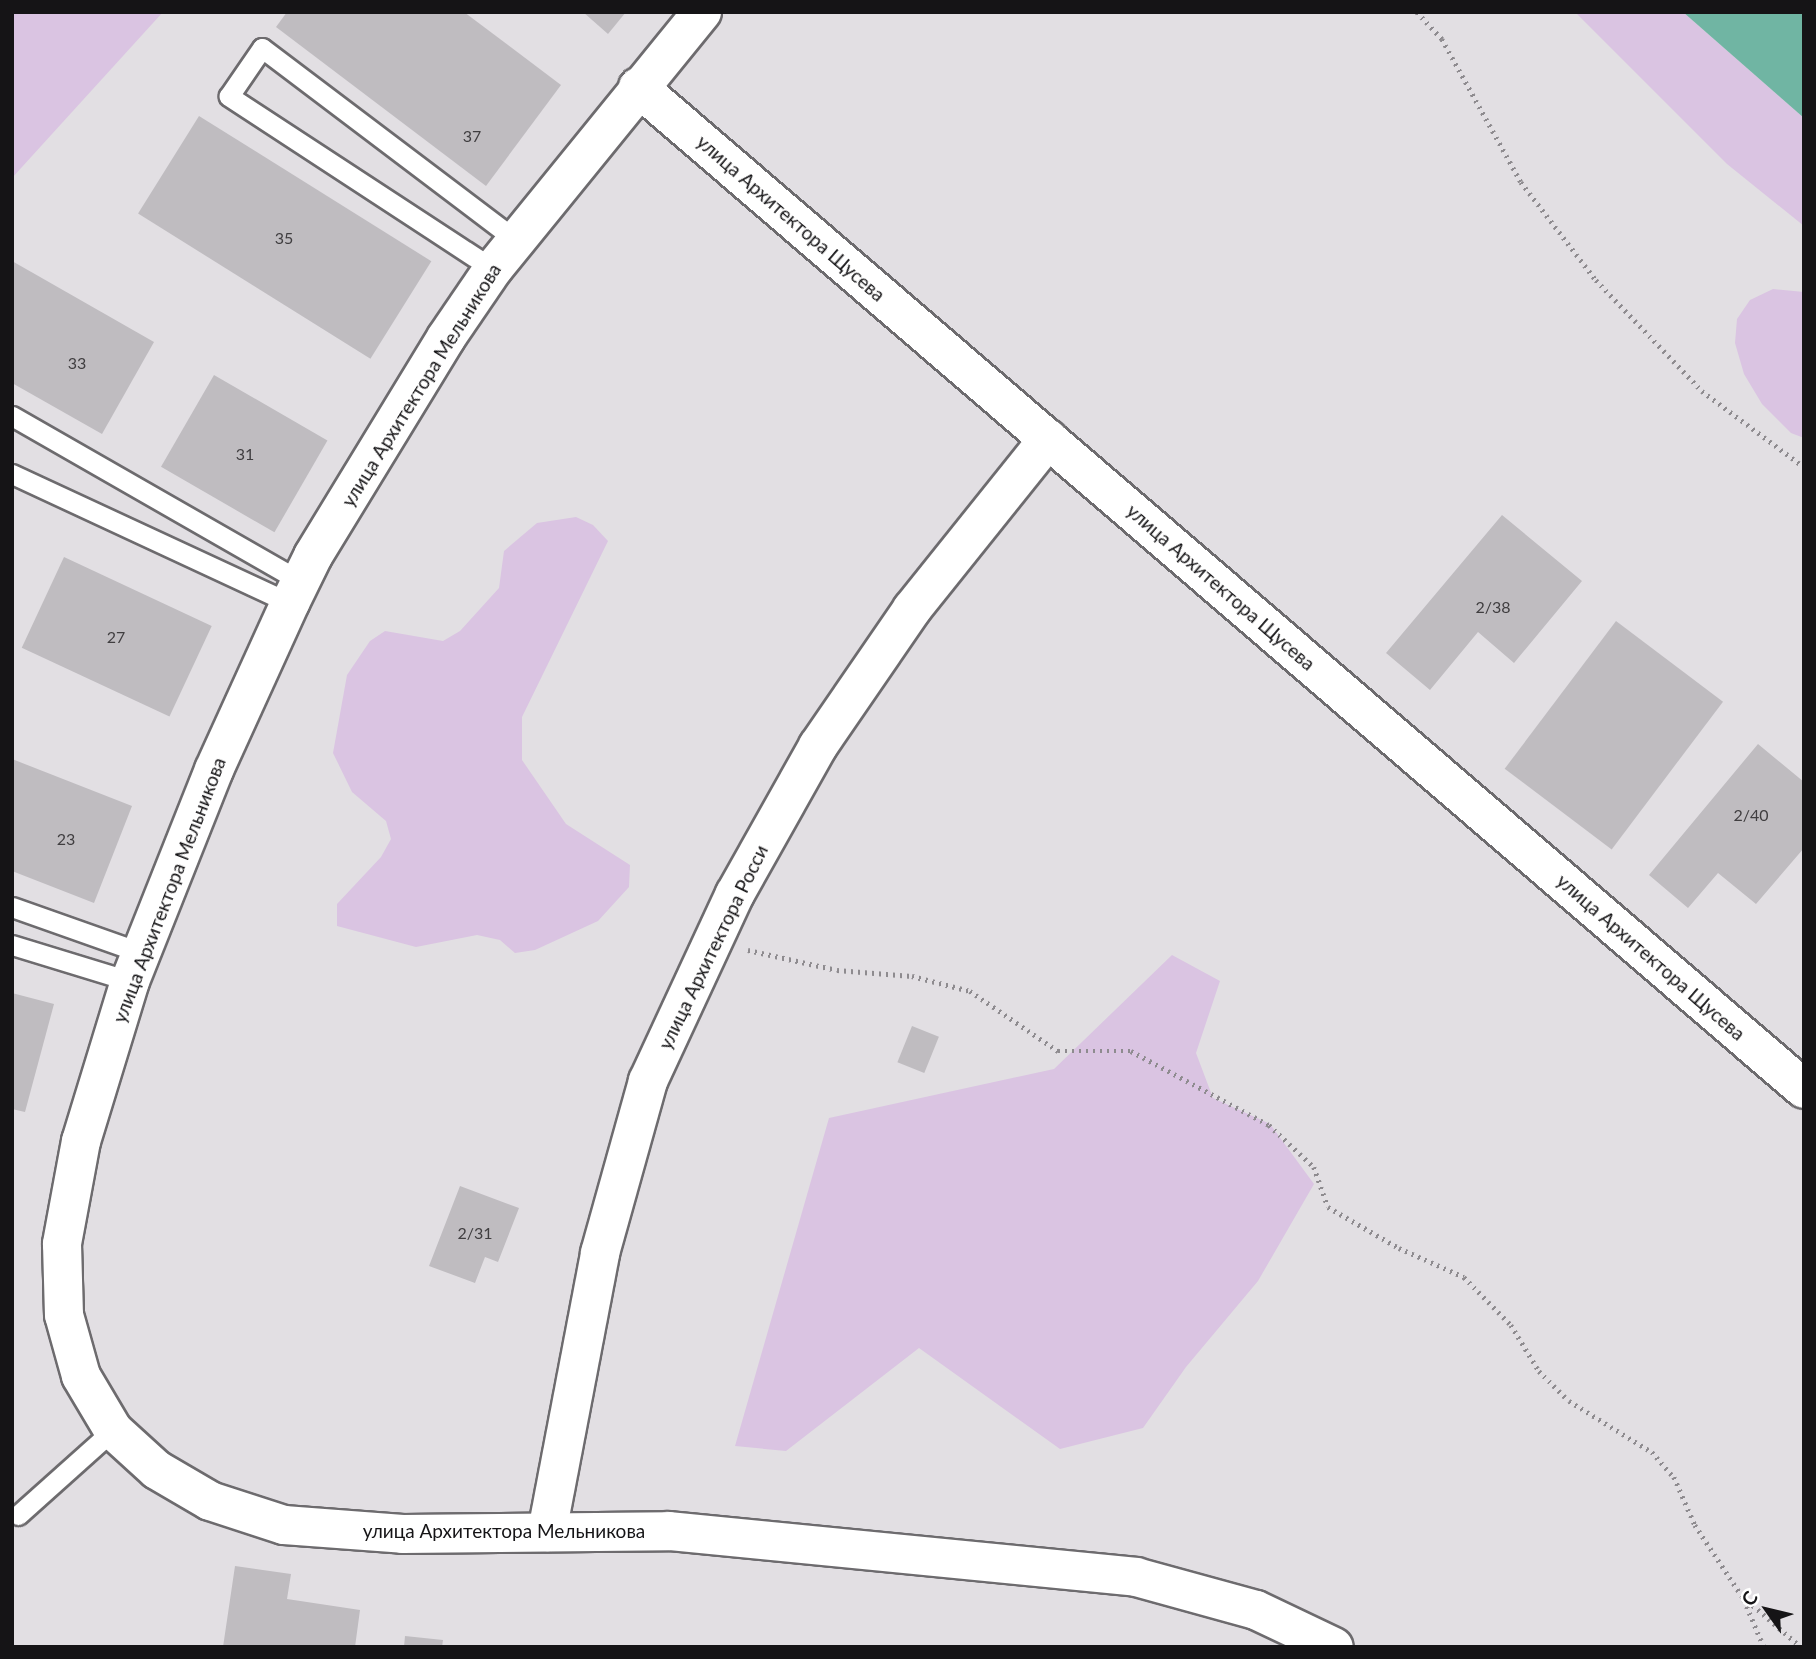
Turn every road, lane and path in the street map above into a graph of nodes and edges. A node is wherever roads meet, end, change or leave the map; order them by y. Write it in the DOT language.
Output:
graph roads {
  1 [pos="702,12"];
  2 [pos="1417,12"];
  3 [pos="638,87"];
  4 [pos="516,240"];
  5 [pos="493,269"];
  6 [pos="12,416"];
  7 [pos="1048,439"];
  8 [pos="1804,467"];
  9 [pos="12,474"];
  10 [pos="295,592"];
  11 [pos="12,907"];
  12 [pos="713,941"];
  13 [pos="12,945"];
  14 [pos="136,967"];
  15 [pos="1804,1089"];
  16 [pos="113,1430"];
  17 [pos="18,1515"];
  18 [pos="547,1532"];
  19 [pos="1742,1596"];
  20 [pos="1334,1647"];
  21 [pos="1764,1647"];
  22 [pos="1801,1647"];
  1 -- 3 [label="street, улица Архитектора Мельникова"];
  2 -- 8 [label="path"];
  3 -- 4 [label="street, улица Архитектора Мельникова"];
  3 -- 7 [label="street, улица Архитектора Щусева"];
  4 -- 5 [label="street, улица Архитектора Мельникова"];
  4 -- 5 [label="lane"];
  5 -- 10 [label="street, улица Архитектора Мельникова"];
  6 -- 10 [label="lane"];
  7 -- 12 [label="street, улица Архитектора Росси"];
  7 -- 15 [label="street, улица Архитектора Щусева"];
  9 -- 10 [label="lane"];
  10 -- 14 [label="street, улица Архитектора Мельникова"];
  11 -- 14 [label="lane"];
  12 -- 18 [label="street, улица Архитектора Росси"];
  12 -- 19 [label="path"];
  13 -- 14 [label="lane"];
  14 -- 16 [label="street, улица Архитектора Мельникова"];
  16 -- 17 [label="lane"];
  16 -- 18 [label="street, улица Архитектора Мельникова"];
  18 -- 20 [label="street, улица Архитектора Мельникова"];
  19 -- 21 [label="path"];
  19 -- 22 [label="path"];
}
